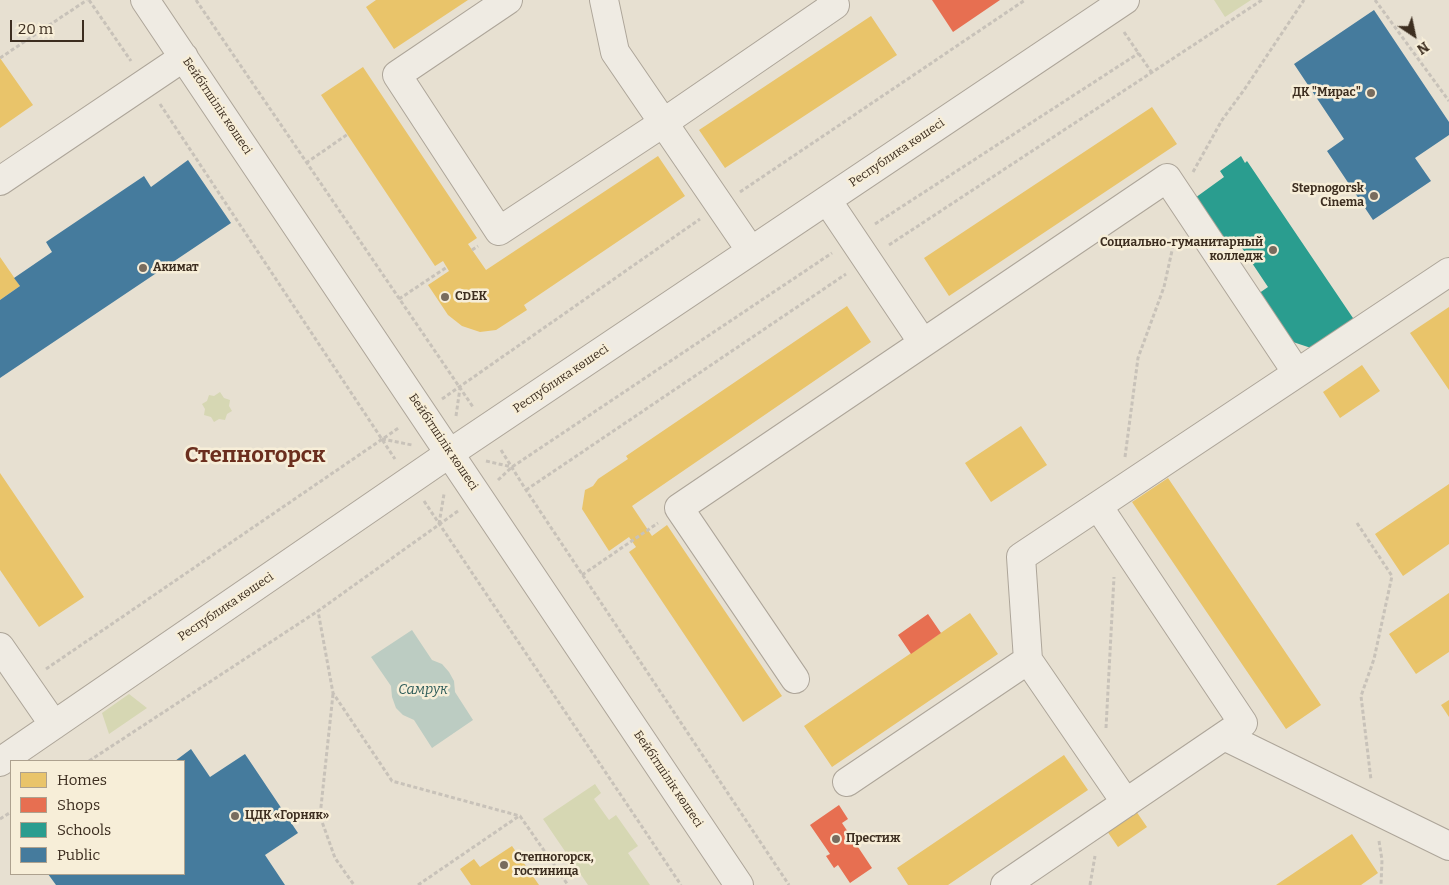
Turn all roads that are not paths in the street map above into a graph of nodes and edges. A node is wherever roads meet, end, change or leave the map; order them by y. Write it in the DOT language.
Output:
graph roads {
  1 [pos="145,0"];
  2 [pos="508,0"];
  3 [pos="604,0"];
  4 [pos="832,0"];
  5 [pos="1118,5"];
  6 [pos="184,57"];
  7 [pos="663,123"];
  8 [pos="0,181"];
  9 [pos="827,200"];
  10 [pos="751,251"];
  11 [pos="1449,272"];
  12 [pos="923,343"];
  13 [pos="1297,373"];
  14 [pos="450,453"];
  15 [pos="1098,506"];
  16 [pos="0,647"];
  17 [pos="1028,660"];
  18 [pos="795,679"];
  19 [pos="54,725"];
  20 [pos="1224,736"];
  21 [pos="0,762"];
  22 [pos="847,782"];
  23 [pos="1115,810"];
  24 [pos="1449,846"];
  25 [pos="739,885"];
  26 [pos="1005,885"];
  1 -- 6 [label="street, Бейбітшілік көшесі"];
  2 -- 7 [label="street"];
  3 -- 7 [label="street"];
  4 -- 7 [label="street"];
  5 -- 9 [label="street, Республика көшесі"];
  6 -- 8 [label="street"];
  6 -- 14 [label="street, Бейбітшілік көшесі"];
  7 -- 10 [label="street"];
  9 -- 10 [label="street, Республика көшесі"];
  9 -- 12 [label="street"];
  10 -- 14 [label="street, Республика көшесі"];
  11 -- 13 [label="street"];
  12 -- 13 [label="street"];
  12 -- 18 [label="street"];
  13 -- 15 [label="street"];
  14 -- 19 [label="street, Республика көшесі"];
  14 -- 25 [label="street, Бейбітшілік көшесі"];
  15 -- 17 [label="street"];
  15 -- 20 [label="street"];
  16 -- 19 [label="street"];
  17 -- 22 [label="street"];
  17 -- 23 [label="street"];
  19 -- 21 [label="street, Республика көшесі"];
  20 -- 23 [label="street"];
  20 -- 24 [label="street"];
  23 -- 26 [label="street"];
}
